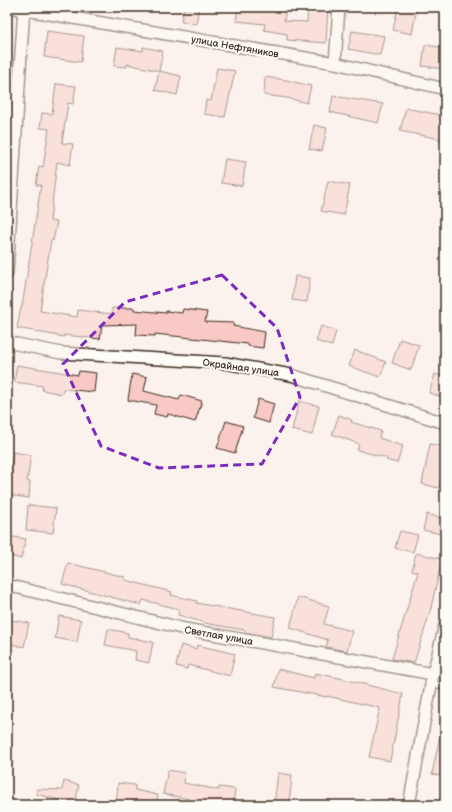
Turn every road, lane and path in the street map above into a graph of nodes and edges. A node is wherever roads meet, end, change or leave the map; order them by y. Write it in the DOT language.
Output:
graph roads {
  1 [pos="9,7"];
  2 [pos="339,7"];
  3 [pos="24,8"];
  4 [pos="335,63"];
  5 [pos="445,89"];
  6 [pos="7,273"];
  7 [pos="7,342"];
  8 [pos="445,423"];
  9 [pos="7,585"];
  10 [pos="445,625"];
  11 [pos="432,679"];
  12 [pos="445,686"];
  13 [pos="409,805"];
  1 -- 3 [label="street, улица Нефтяников"];
  2 -- 4 [label="street"];
  3 -- 4 [label="street, улица Нефтяников"];
  3 -- 6 [label="street"];
  4 -- 5 [label="street, улица Нефтяников"];
  7 -- 8 [label="street, Окрайная улица"];
  9 -- 11 [label="street, Светлая улица"];
  10 -- 11 [label="street"];
  11 -- 12 [label="lane"];
  11 -- 13 [label="street"];
}
